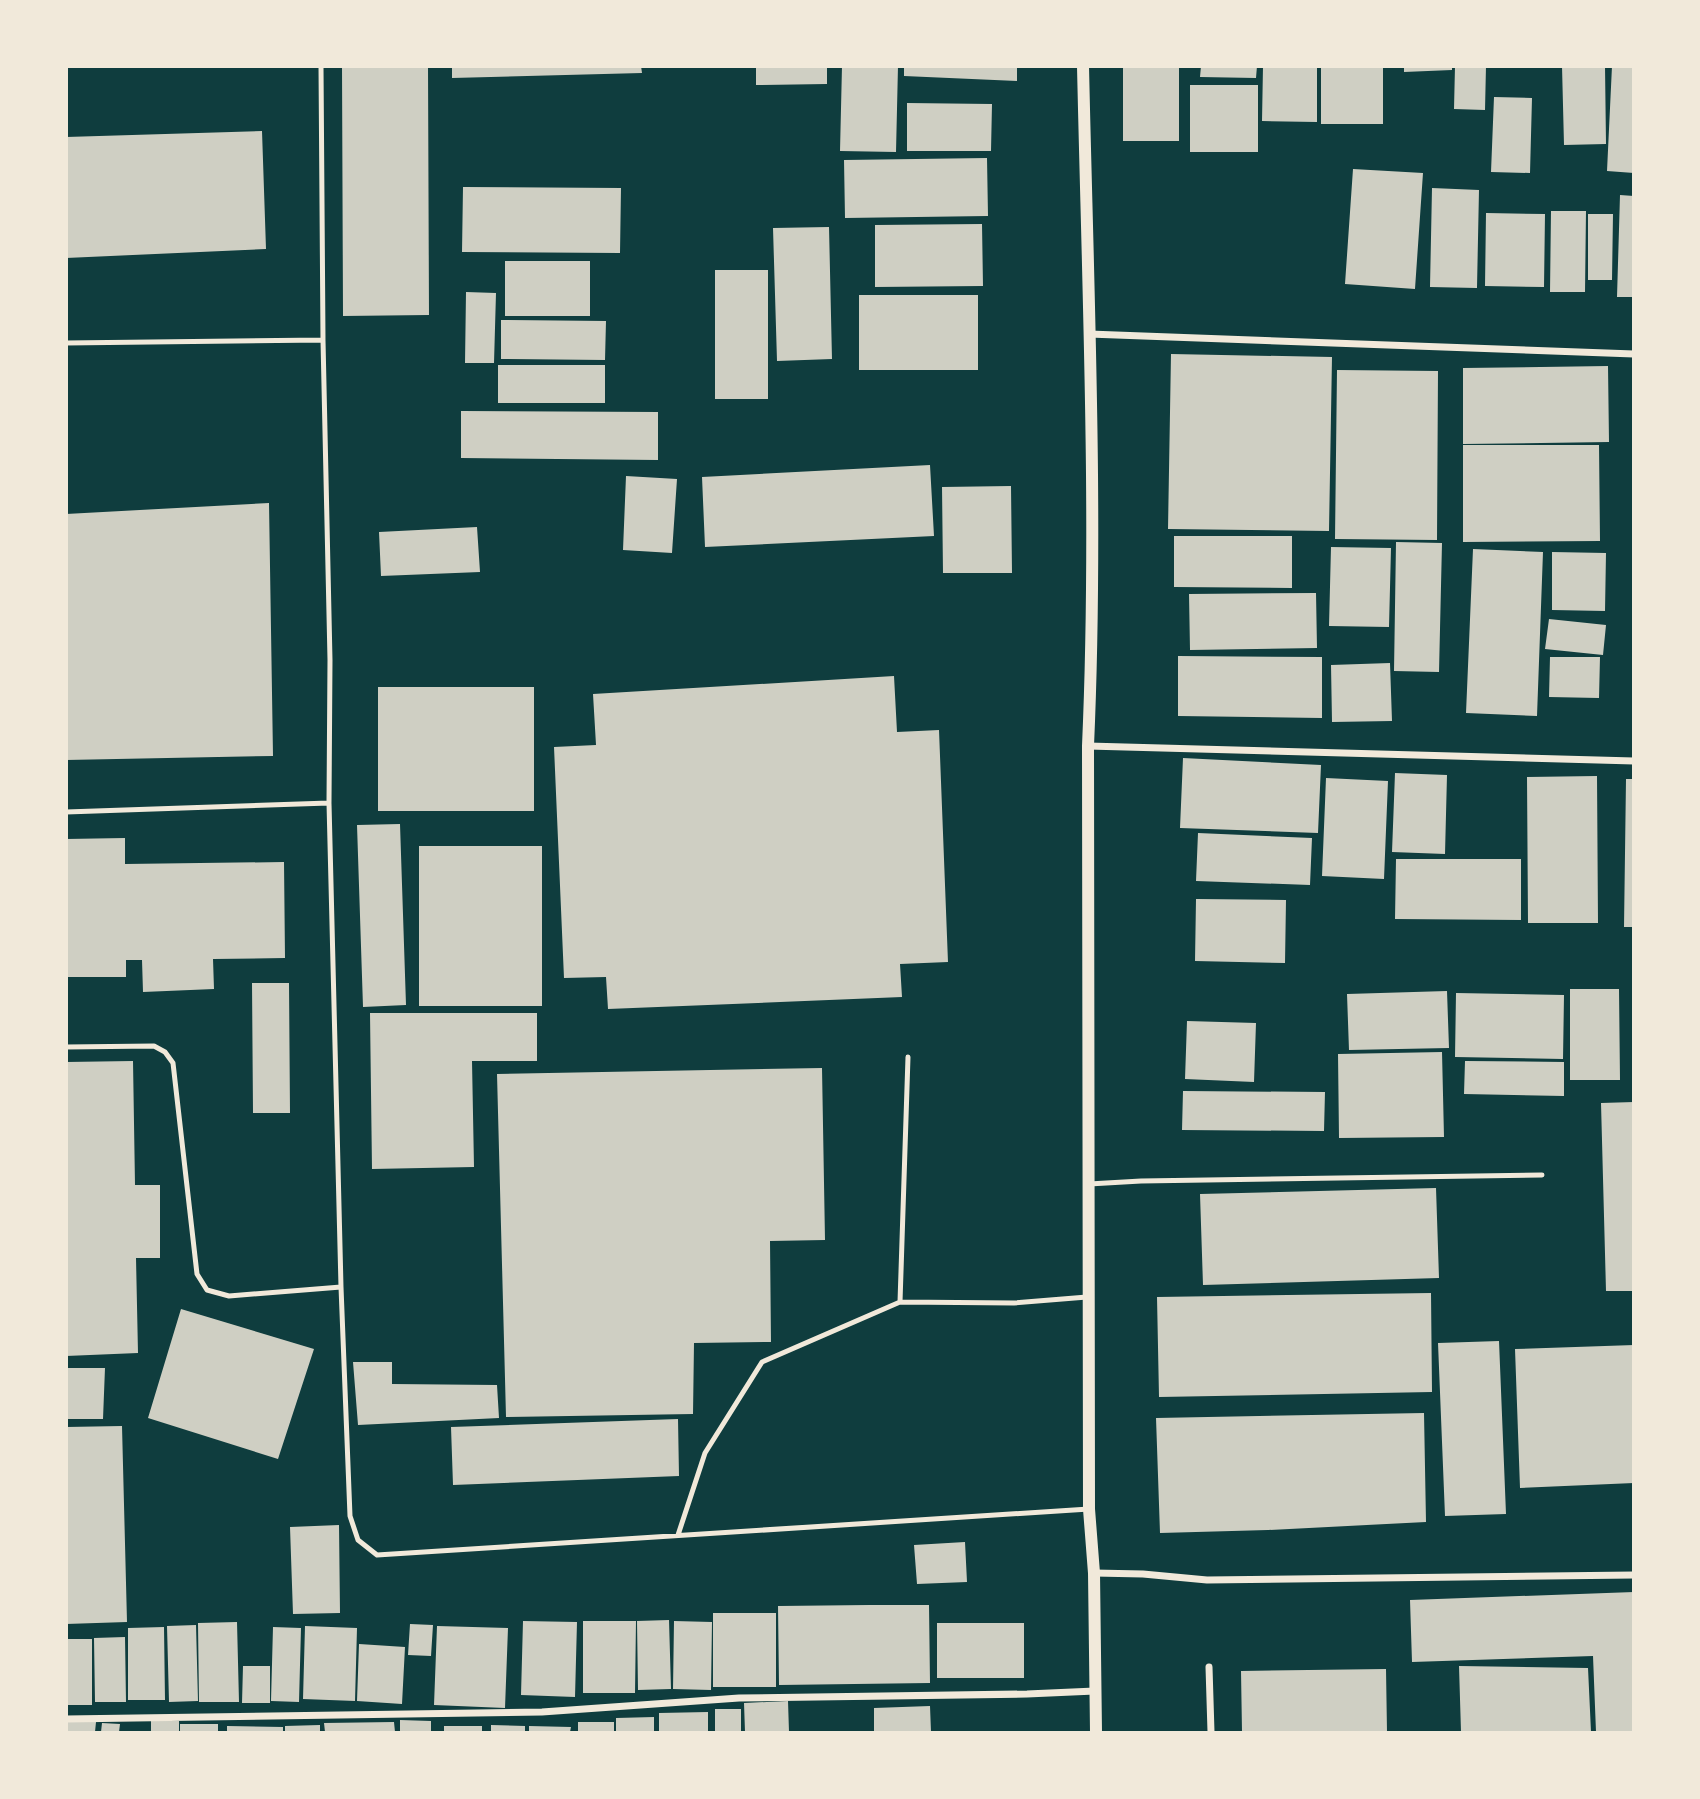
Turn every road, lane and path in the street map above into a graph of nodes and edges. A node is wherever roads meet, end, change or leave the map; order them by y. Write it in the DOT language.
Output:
graph roads {
  1 [pos="321,66"];
  2 [pos="1083,66"];
  3 [pos="1090,334"];
  4 [pos="323,340"];
  5 [pos="66,343"];
  6 [pos="1633,354"];
  7 [pos="1088,746"];
  8 [pos="1633,761"];
  9 [pos="329,803"];
  10 [pos="66,812"];
  11 [pos="66,1047"];
  12 [pos="908,1057"];
  13 [pos="1542,1175"];
  14 [pos="1088,1184"];
  15 [pos="341,1287"];
  16 [pos="1088,1297"];
  17 [pos="900,1302"];
  18 [pos="1088,1508"];
  19 [pos="678,1535"];
  20 [pos="1094,1573"];
  21 [pos="1633,1575"];
  22 [pos="1209,1667"];
  23 [pos="1095,1690"];
  24 [pos="66,1719"];
  25 [pos="1096,1732"];
  26 [pos="1211,1732"];
  1 -- 4 [label="lane"];
  2 -- 3 [label="street"];
  3 -- 6 [label="street"];
  3 -- 7 [label="street"];
  4 -- 5 [label="lane"];
  4 -- 9 [label="lane"];
  7 -- 8 [label="street"];
  7 -- 14 [label="street"];
  9 -- 10 [label="lane"];
  9 -- 15 [label="lane"];
  11 -- 15 [label="lane"];
  12 -- 17 [label="lane"];
  13 -- 14 [label="lane"];
  14 -- 16 [label="street"];
  15 -- 19 [label="lane"];
  16 -- 17 [label="lane"];
  16 -- 18 [label="street"];
  17 -- 19 [label="lane"];
  18 -- 19 [label="lane"];
  18 -- 20 [label="street"];
  20 -- 21 [label="street"];
  20 -- 23 [label="street"];
  22 -- 26 [label="street"];
  23 -- 24 [label="street"];
  23 -- 25 [label="street"];
}
